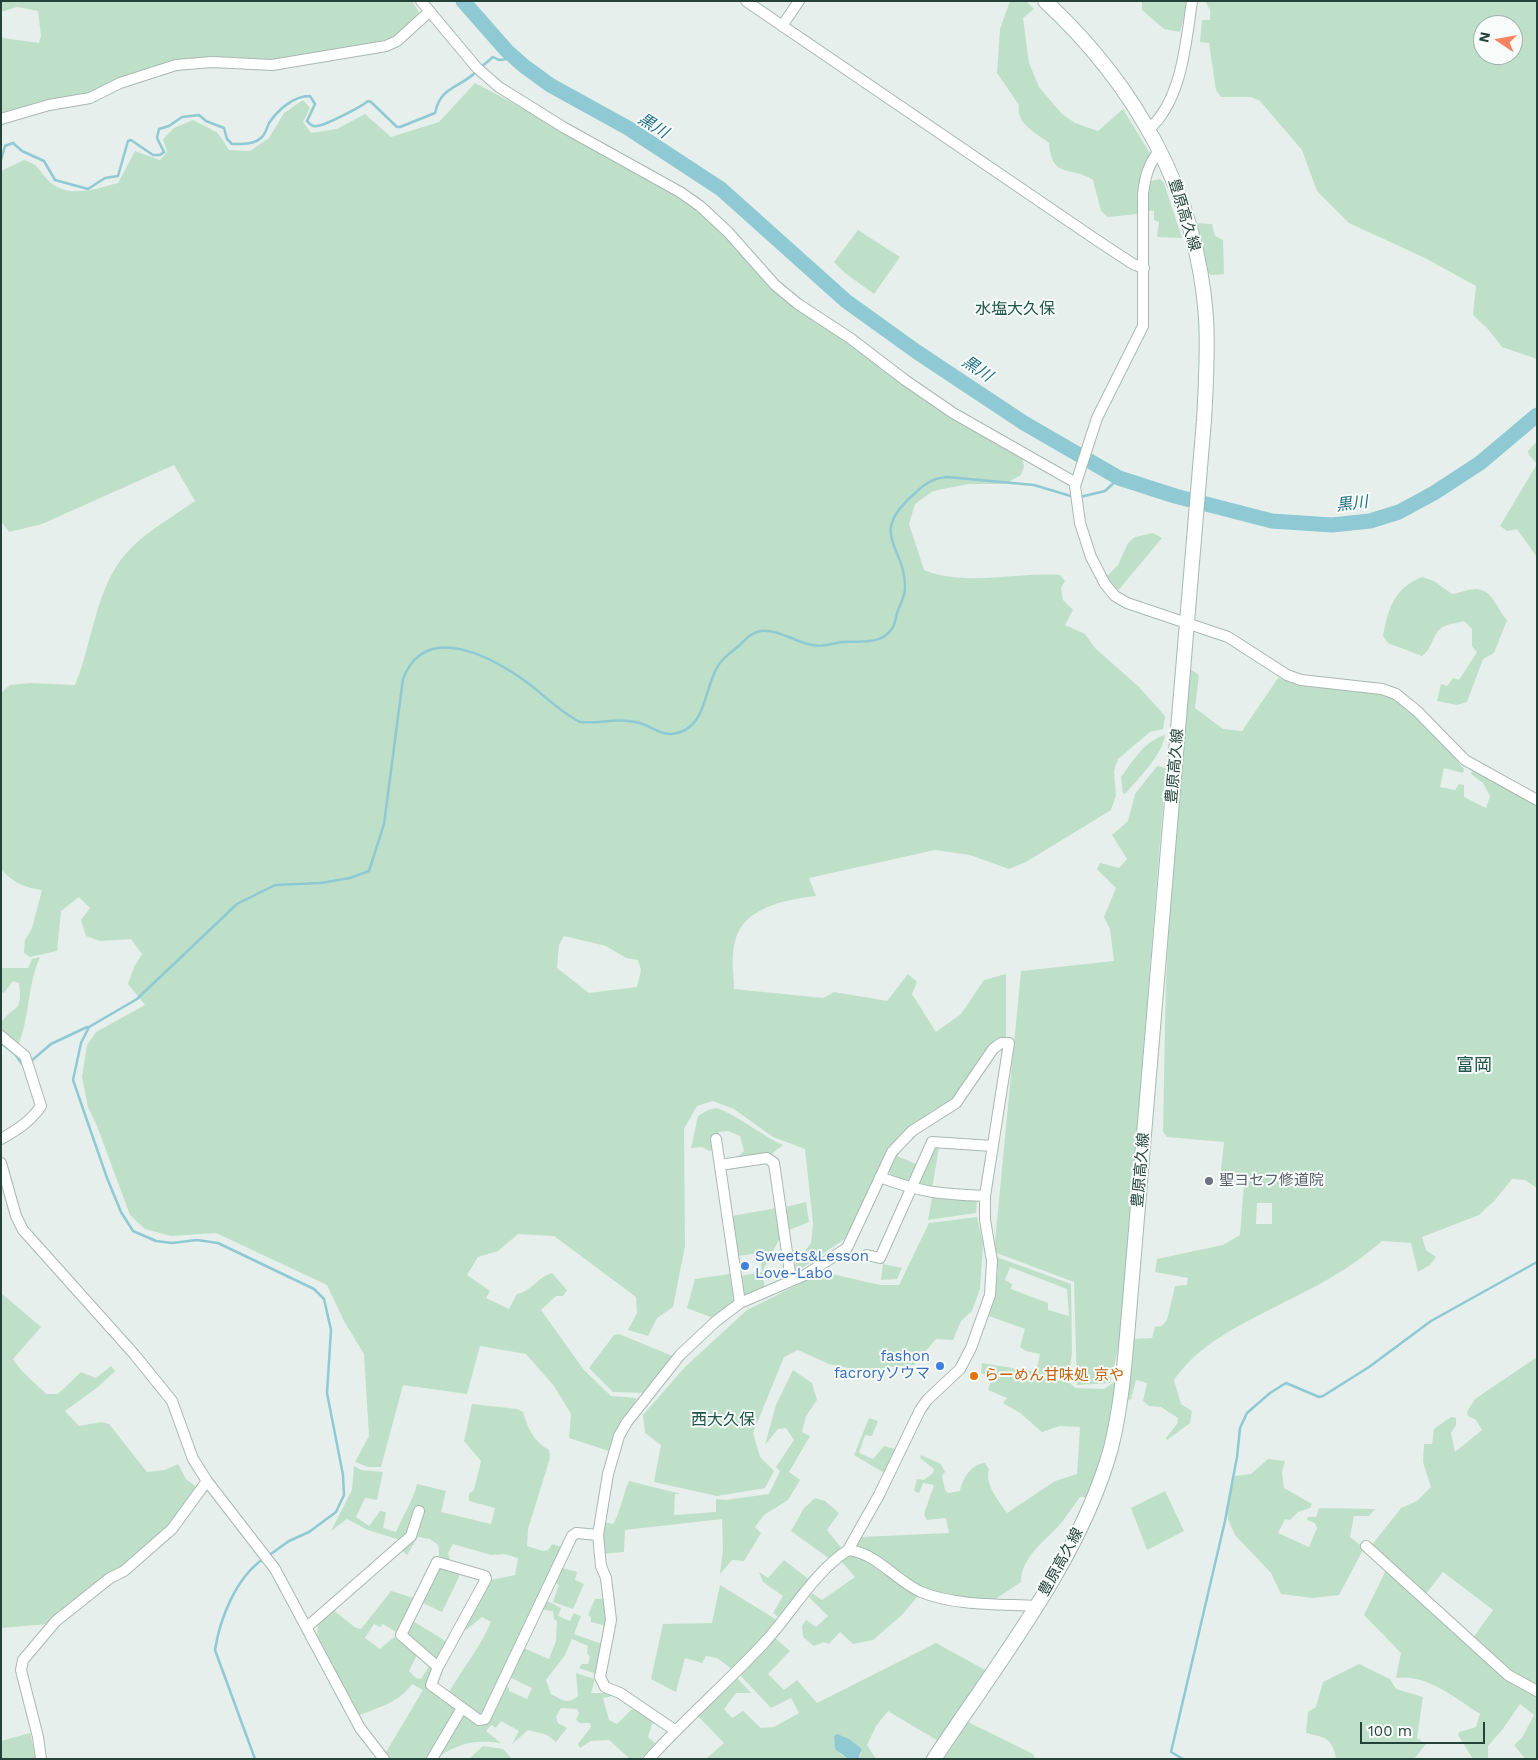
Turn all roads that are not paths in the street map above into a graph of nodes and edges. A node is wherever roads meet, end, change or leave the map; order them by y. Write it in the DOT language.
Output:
graph roads {
  1 [pos="420,1"];
  2 [pos="746,1"];
  3 [pos="799,1"];
  4 [pos="1044,1"];
  5 [pos="1192,1"];
  6 [pos="429,12"];
  7 [pos="782,26"];
  8 [pos="1,119"];
  9 [pos="1149,128"];
  10 [pos="1160,151"];
  11 [pos="1144,268"];
  12 [pos="1076,482"];
  13 [pos="1187,623"];
  14 [pos="1537,800"];
  15 [pos="1,1036"];
  16 [pos="1,1139"];
  17 [pos="716,1139"];
  18 [pos="993,1146"];
  19 [pos="1,1163"];
  20 [pos="720,1165"];
  21 [pos="880,1177"];
  22 [pos="911,1189"];
  23 [pos="985,1196"];
  24 [pos="867,1255"];
  25 [pos="791,1280"];
  26 [pos="740,1303"];
  27 [pos="207,1481"];
  28 [pos="419,1511"];
  29 [pos="598,1535"];
  30 [pos="1366,1546"];
  31 [pos="848,1550"];
  32 [pos="1036,1606"];
  33 [pos="307,1627"];
  34 [pos="438,1667"];
  35 [pos="1537,1691"];
  36 [pos="462,1708"];
  37 [pos="676,1731"];
  38 [pos="41,1759"];
  39 [pos="384,1759"];
  40 [pos="432,1759"];
  41 [pos="649,1759"];
  42 [pos="934,1759"];
  1 -- 6 [label="street"];
  2 -- 7 [label="street"];
  3 -- 7 [label="street"];
  4 -- 9 [label="main road, 豊原高久線"];
  5 -- 9 [label="street"];
  6 -- 8 [label="street"];
  6 -- 12 [label="street"];
  7 -- 11 [label="street"];
  9 -- 10 [label="main road, 豊原高久線"];
  10 -- 11 [label="street"];
  10 -- 13 [label="main road, 豊原高久線"];
  11 -- 12 [label="street"];
  12 -- 13 [label="street"];
  13 -- 14 [label="street"];
  13 -- 32 [label="main road, 豊原高久線"];
  15 -- 16 [label="street"];
  17 -- 20 [label="street"];
  18 -- 21 [label="street"];
  18 -- 22 [label="street"];
  18 -- 23 [label="street"];
  19 -- 27 [label="street"];
  20 -- 25 [label="street"];
  20 -- 26 [label="street"];
  21 -- 22 [label="street"];
  21 -- 25 [label="street"];
  22 -- 23 [label="street"];
  22 -- 24 [label="street"];
  23 -- 31 [label="street"];
  25 -- 26 [label="street"];
  26 -- 29 [label="street"];
  27 -- 33 [label="street"];
  27 -- 38 [label="street"];
  28 -- 33 [label="street"];
  29 -- 36 [label="street"];
  29 -- 37 [label="street"];
  30 -- 35 [label="street"];
  31 -- 32 [label="street"];
  31 -- 37 [label="street"];
  32 -- 42 [label="main road, 豊原高久線"];
  33 -- 39 [label="street"];
  34 -- 34 [label="street"];
  34 -- 36 [label="street"];
  36 -- 40 [label="street"];
  37 -- 41 [label="street"];
}
